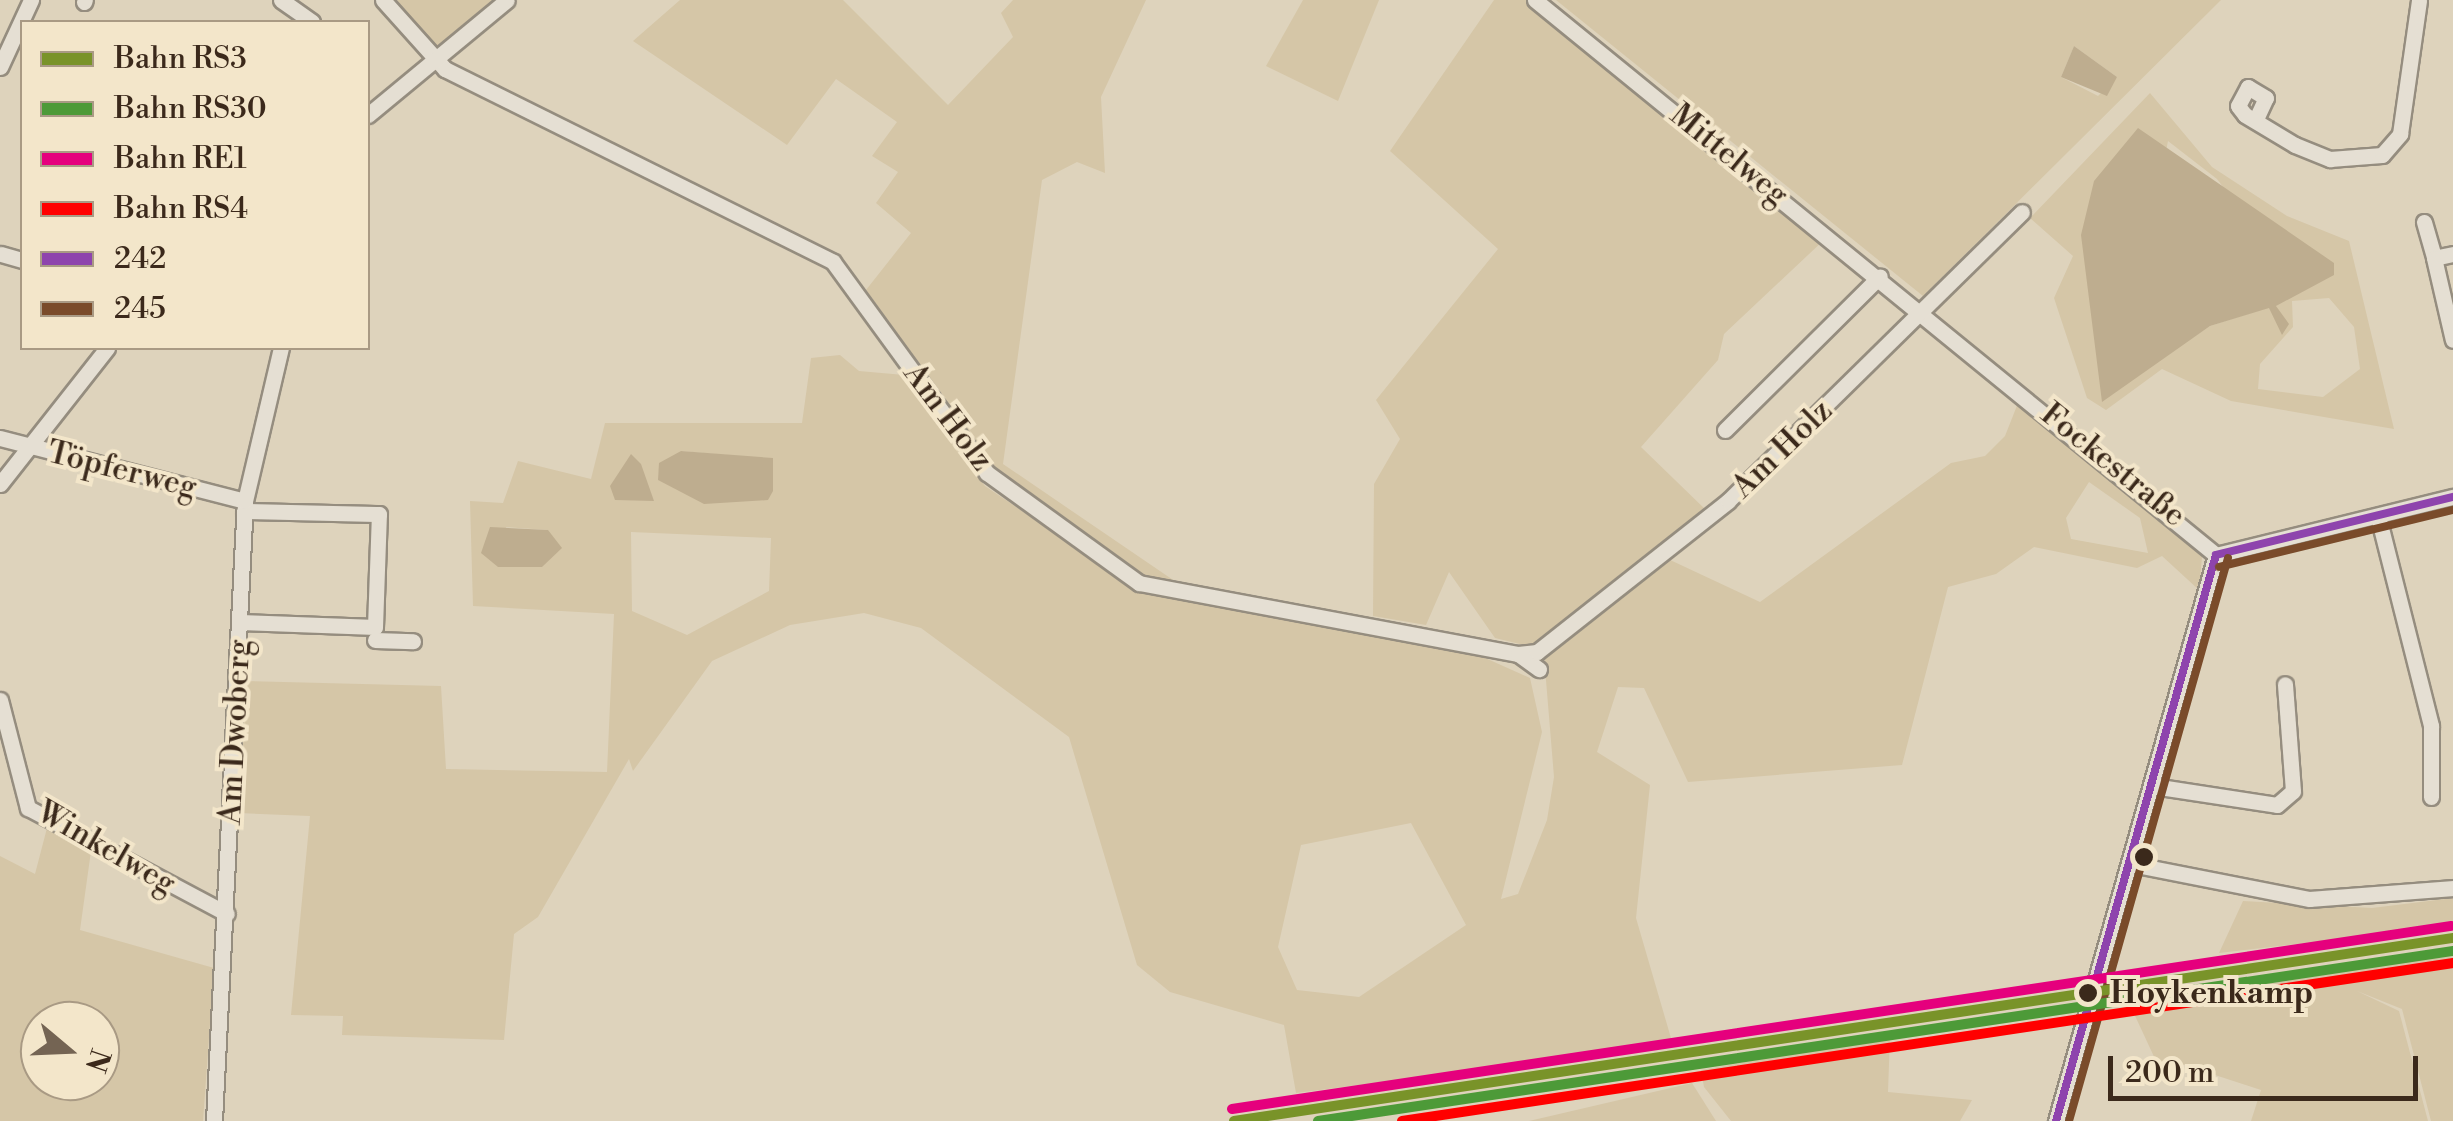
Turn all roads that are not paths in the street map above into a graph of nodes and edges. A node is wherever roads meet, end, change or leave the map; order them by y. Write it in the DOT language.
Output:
graph roads {
  1 [pos="281,0"];
  2 [pos="382,0"];
  3 [pos="507,0"];
  4 [pos="1535,0"];
  5 [pos="2420,0"];
  6 [pos="291,17"];
  7 [pos="20,31"];
  8 [pos="434,60"];
  9 [pos="0,67"];
  10 [pos="370,113"];
  11 [pos="2256,119"];
  12 [pos="2022,212"];
  13 [pos="2424,222"];
  14 [pos="0,241"];
  15 [pos="2453,254"];
  16 [pos="1,255"];
  17 [pos="2434,258"];
  18 [pos="1880,276"];
  19 [pos="1923,310"];
  20 [pos="2453,340"];
  21 [pos="105,350"];
  22 [pos="281,350"];
  23 [pos="1724,430"];
  24 [pos="0,438"];
  25 [pos="29,446"];
  26 [pos="0,484"];
  27 [pos="2453,497"];
  28 [pos="245,506"];
  29 [pos="2378,516"];
  30 [pos="2216,555"];
  31 [pos="241,622"];
  32 [pos="375,637"];
  33 [pos="413,641"];
  34 [pos="1518,654"];
  35 [pos="1539,669"];
  36 [pos="2285,684"];
  37 [pos="0,700"];
  38 [pos="2153,786"];
  39 [pos="2431,797"];
  40 [pos="2131,864"];
  41 [pos="2453,888"];
  42 [pos="226,914"];
  43 [pos="214,1121"];
  44 [pos="2056,1121"];
  1 -- 6 [label="street"];
  2 -- 8 [label="street"];
  3 -- 8 [label="street"];
  4 -- 18 [label="street, Mittelweg"];
  5 -- 11 [label="street"];
  7 -- 9 [label="street"];
  8 -- 10 [label="street"];
  8 -- 34 [label="street, Am Holz"];
  12 -- 19 [label="street, Am Holz"];
  13 -- 17 [label="street"];
  14 -- 16 [label="street"];
  15 -- 17 [label="street"];
  17 -- 20 [label="street"];
  18 -- 19 [label="street, Mittelweg"];
  18 -- 23 [label="street"];
  19 -- 30 [label="street, Fockestraße"];
  19 -- 34 [label="street, Am Holz"];
  21 -- 25 [label="street"];
  22 -- 28 [label="street, Am Dwoberg"];
  24 -- 25 [label="street, Töpferweg"];
  25 -- 26 [label="street"];
  25 -- 28 [label="street, Töpferweg"];
  27 -- 29 [label="street"];
  28 -- 31 [label="street, Am Dwoberg"];
  28 -- 32 [label="street, Töpferweg"];
  29 -- 30 [label="street"];
  29 -- 39 [label="street"];
  30 -- 38 [label="street, Fockestraße"];
  31 -- 32 [label="street"];
  31 -- 42 [label="street, Am Dwoberg"];
  32 -- 33 [label="street"];
  34 -- 35 [label="street, Am Holz"];
  36 -- 38 [label="street"];
  37 -- 42 [label="street, Winkelweg"];
  38 -- 40 [label="street, Fockestraße"];
  40 -- 41 [label="street"];
  40 -- 44 [label="street, Fockestraße"];
  42 -- 43 [label="street, Am Dwoberg"];
}
